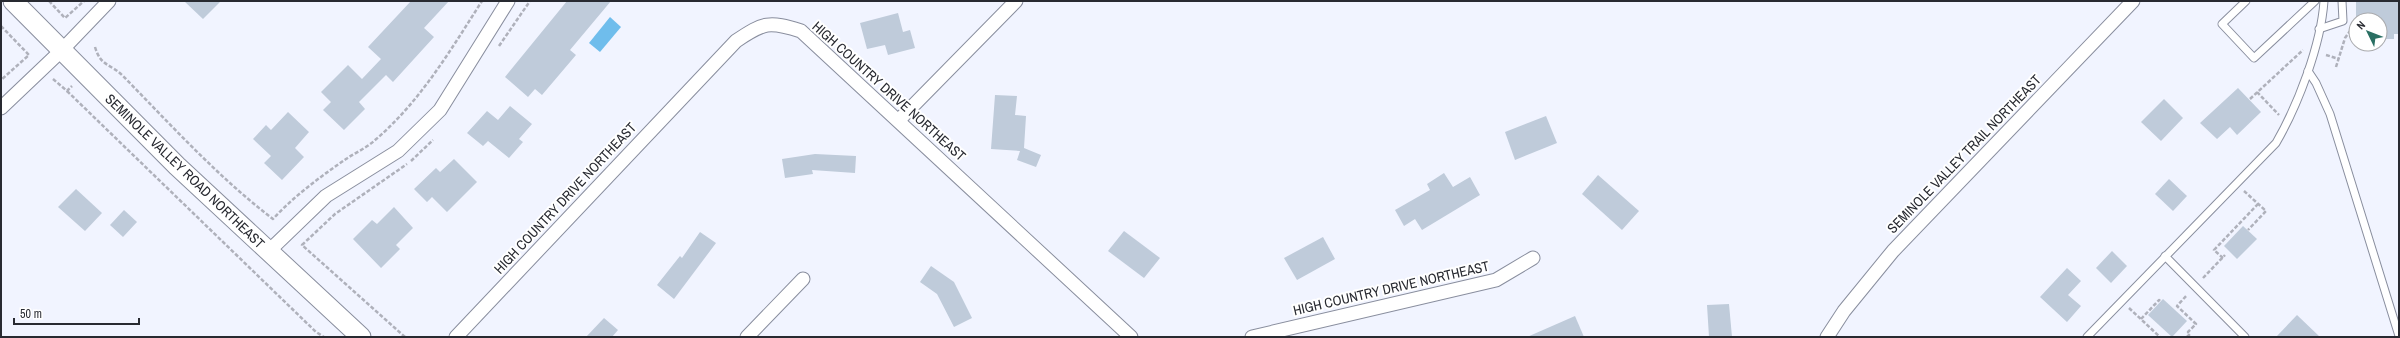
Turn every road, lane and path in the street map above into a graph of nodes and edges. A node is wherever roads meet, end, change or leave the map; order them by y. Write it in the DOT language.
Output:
graph roads {
  1 [pos="13,1"];
  2 [pos="49,1"];
  3 [pos="84,1"];
  4 [pos="109,1"];
  5 [pos="482,1"];
  6 [pos="508,1"];
  7 [pos="530,1"];
  8 [pos="1016,1"];
  9 [pos="2133,1"];
  10 [pos="2246,1"];
  11 [pos="2315,1"];
  12 [pos="2324,1"];
  13 [pos="2342,1"];
  14 [pos="1,26"];
  15 [pos="2319,29"];
  16 [pos="2348,33"];
  17 [pos="94,47"];
  18 [pos="2304,48"];
  19 [pos="62,50"];
  20 [pos="495,52"];
  21 [pos="2323,54"];
  22 [pos="2339,58"];
  23 [pos="2336,67"];
  24 [pos="2308,71"];
  25 [pos="53,79"];
  26 [pos="1,80"];
  27 [pos="74,84"];
  28 [pos="66,91"];
  29 [pos="2250,99"];
  30 [pos="1,108"];
  31 [pos="899,120"];
  32 [pos="438,134"];
  33 [pos="2239,187"];
  34 [pos="2258,204"];
  35 [pos="2248,230"];
  36 [pos="269,251"];
  37 [pos="2165,256"];
  38 [pos="1533,258"];
  39 [pos="2223,258"];
  40 [pos="803,279"];
  41 [pos="2160,301"];
  42 [pos="2126,305"];
  43 [pos="2141,319"];
  44 [pos="2241,336"];
  45 [pos="2399,336"];
  46 [pos="324,337"];
  47 [pos="361,337"];
  48 [pos="405,337"];
  49 [pos="456,337"];
  50 [pos="747,337"];
  51 [pos="1131,337"];
  52 [pos="1252,337"];
  53 [pos="1827,337"];
  54 [pos="2087,337"];
  55 [pos="2160,337"];
  1 -- 19 [label="street, SEMINOLE VALLEY ROAD NORTHEAST"];
  2 -- 3 [label="path"];
  4 -- 19 [label="street"];
  5 -- 17 [label="path"];
  6 -- 36 [label="street"];
  7 -- 20 [label="path"];
  8 -- 31 [label="street"];
  9 -- 53 [label="street, SEMINOLE VALLEY TRAIL NORTHEAST"];
  10 -- 11 [label="lane"];
  12 -- 15 [label="lane"];
  13 -- 15 [label="lane"];
  14 -- 26 [label="path"];
  15 -- 24 [label="lane"];
  16 -- 22 [label="path"];
  18 -- 29 [label="path"];
  19 -- 30 [label="street"];
  19 -- 36 [label="street, SEMINOLE VALLEY ROAD NORTHEAST"];
  21 -- 22 [label="path"];
  22 -- 23 [label="path"];
  24 -- 37 [label="lane"];
  24 -- 45 [label="lane"];
  25 -- 28 [label="path"];
  27 -- 28 [label="path"];
  28 -- 46 [label="path"];
  31 -- 49 [label="street, HIGH COUNTRY DRIVE NORTHEAST"];
  31 -- 51 [label="street, HIGH COUNTRY DRIVE NORTHEAST"];
  32 -- 48 [label="path"];
  33 -- 34 [label="path"];
  34 -- 35 [label="path"];
  34 -- 39 [label="path"];
  36 -- 47 [label="street, SEMINOLE VALLEY ROAD NORTHEAST"];
  37 -- 44 [label="lane"];
  37 -- 54 [label="lane"];
  38 -- 52 [label="street, HIGH COUNTRY DRIVE NORTHEAST"];
  40 -- 50 [label="street"];
  41 -- 43 [label="path"];
  42 -- 43 [label="path"];
  43 -- 55 [label="path"];
}
